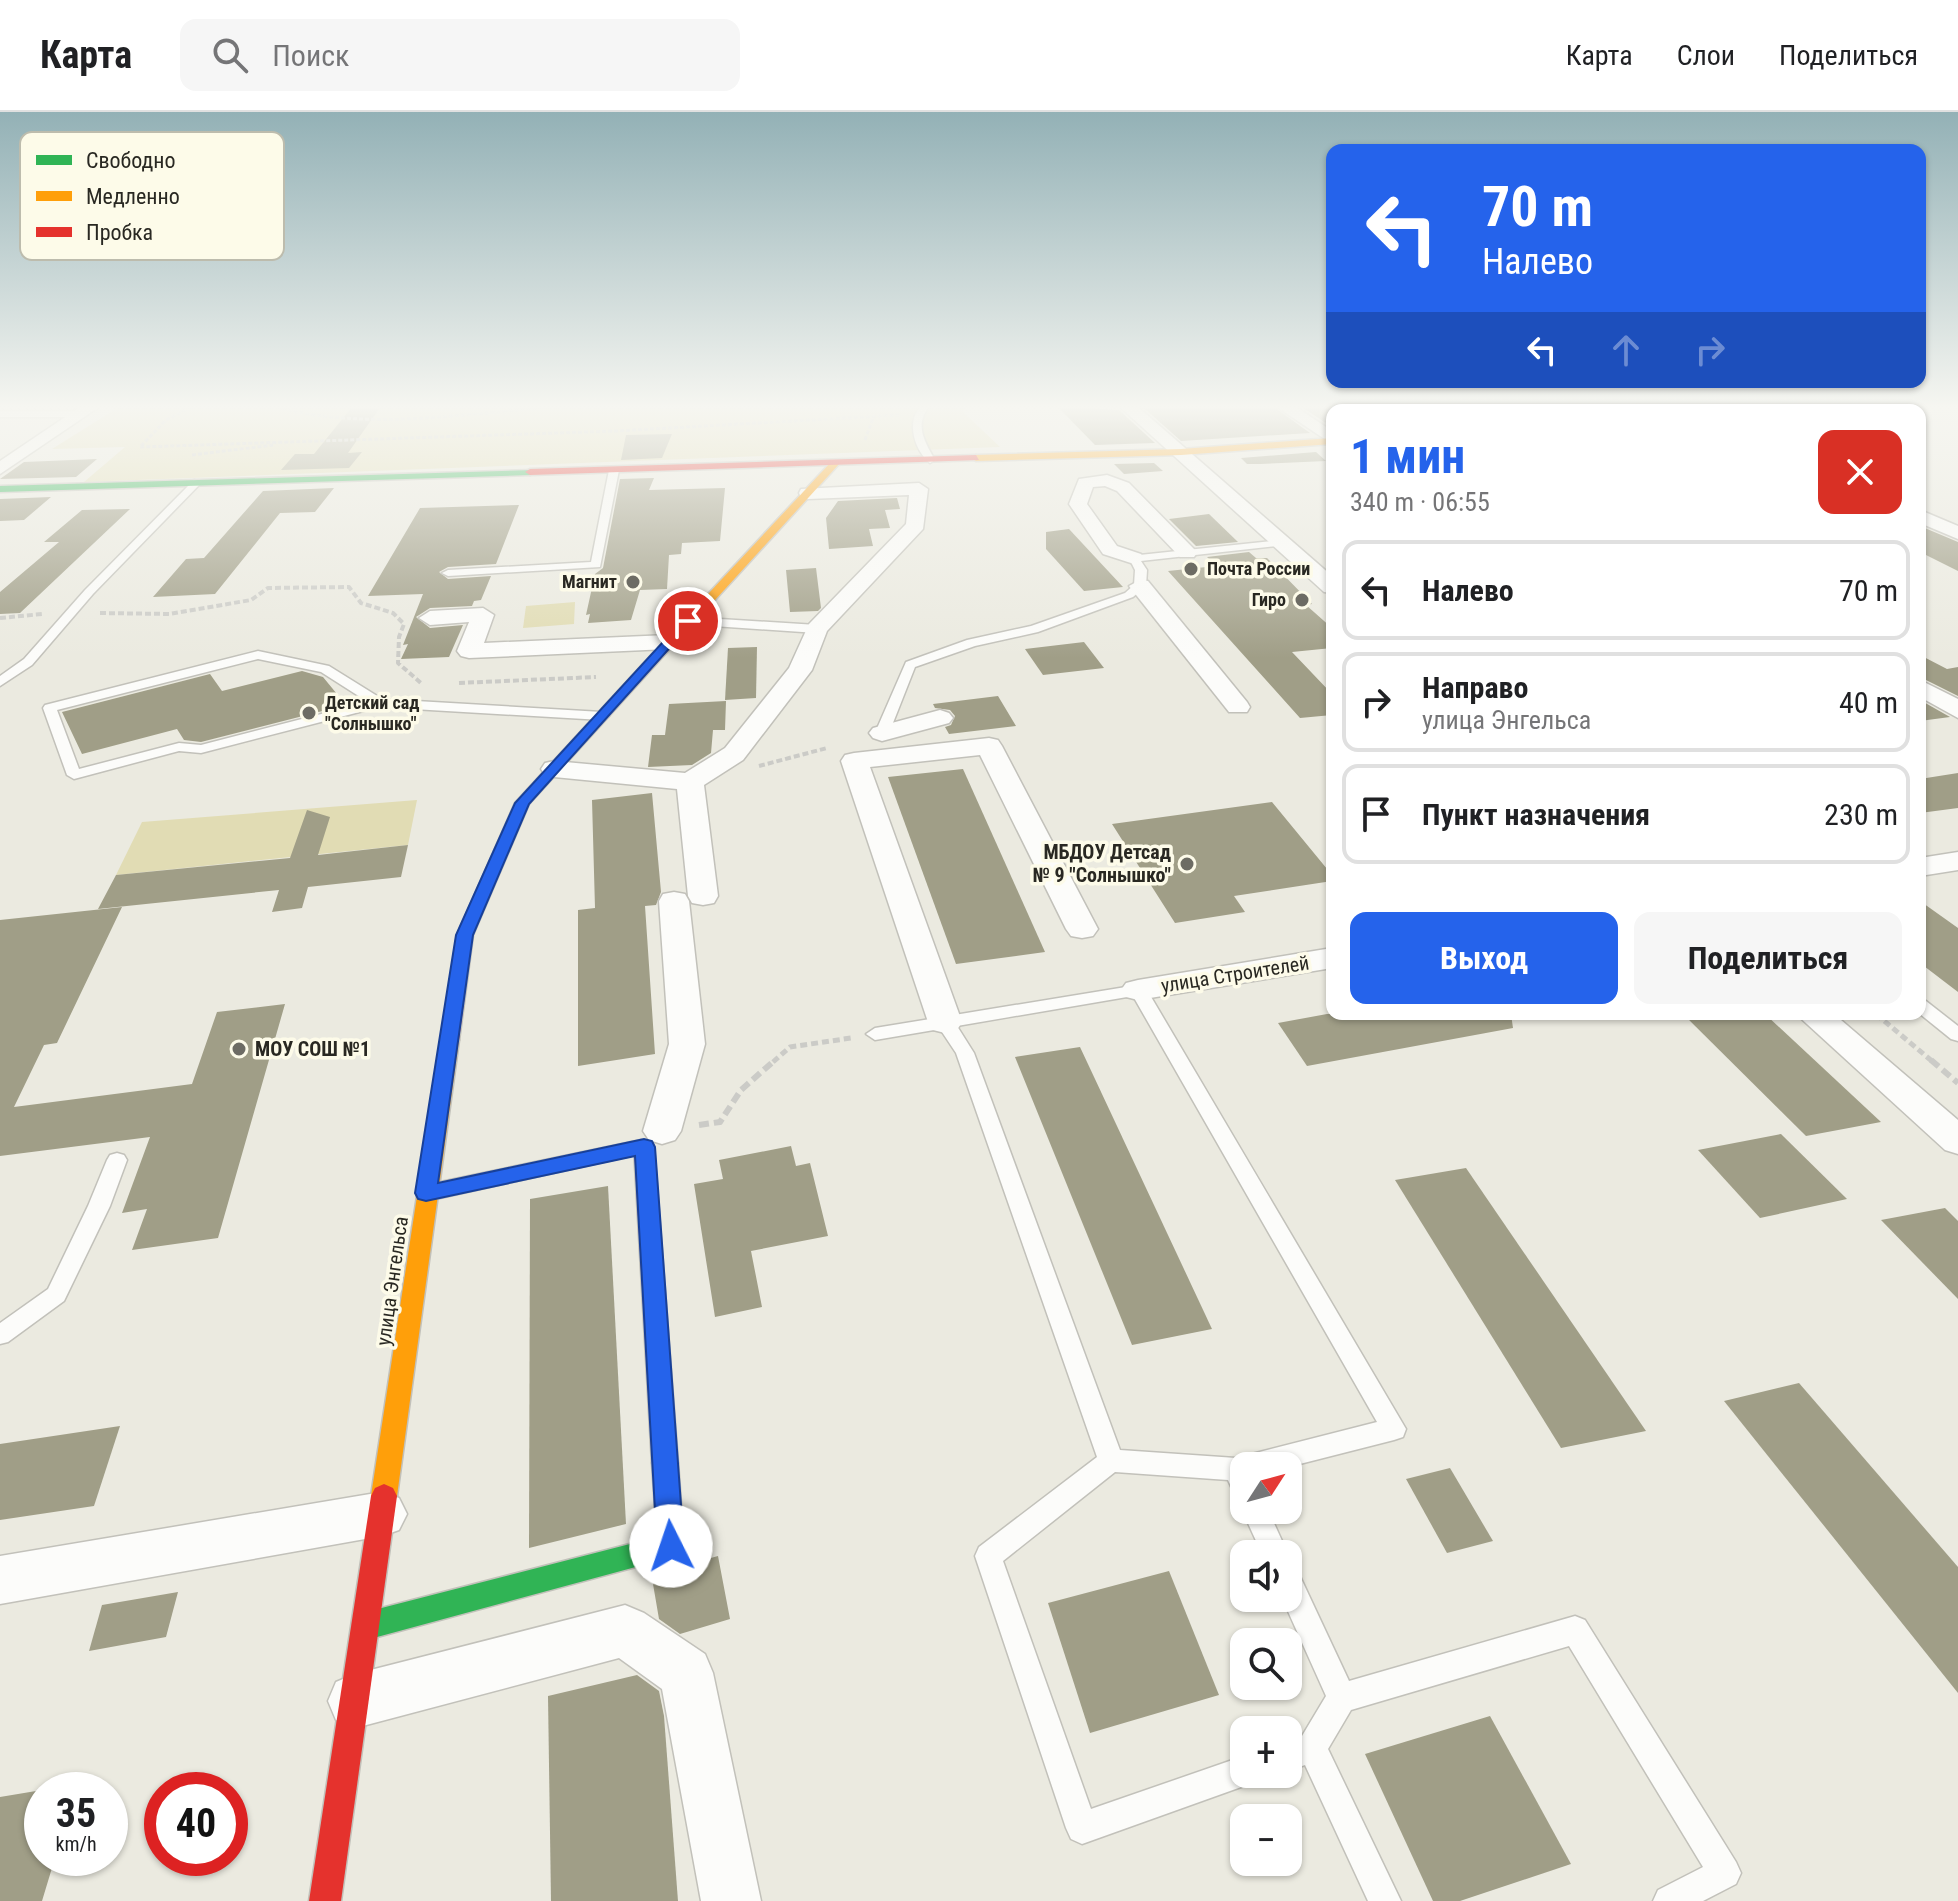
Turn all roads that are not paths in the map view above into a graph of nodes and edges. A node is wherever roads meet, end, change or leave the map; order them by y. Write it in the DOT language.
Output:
graph roads {
  1 [pos="189,490"];
  2 [pos="610,490"];
  3 [pos="810,490"];
  4 [pos="878,490"];
  5 [pos="919,490"];
  6 [pos="1083,490"];
  7 [pos="1126,490"];
  8 [pos="1224,490"];
  9 [pos="808,493"];
  10 [pos="1926,519"];
  11 [pos="1958,533"];
  12 [pos="1282,543"];
  13 [pos="1187,553"];
  14 [pos="1134,558"];
  15 [pos="448,573"];
  16 [pos="1326,576"];
  17 [pos="1170,615"];
  18 [pos="430,618"];
  19 [pos="688,621"];
  20 [pos="817,629"];
  21 [pos="668,642"];
  22 [pos="793,668"];
  23 [pos="0,682"];
  24 [pos="756,685"];
  25 [pos="1926,691"];
  26 [pos="1240,702"];
  27 [pos="379,703"];
  28 [pos="769,710"];
  29 [pos="1958,710"];
  30 [pos="735,711"];
  31 [pos="602,716"];
  32 [pos="940,718"];
  33 [pos="882,733"];
  34 [pos="554,769"];
  35 [pos="690,782"];
  36 [pos="1958,861"];
  37 [pos="1926,866"];
  38 [pos="1082,929"];
  39 [pos="1326,959"];
  40 [pos="1138,990"];
  41 [pos="1926,1010"];
  42 [pos="1820,1020"];
  43 [pos="945,1022"];
  44 [pos="875,1034"];
  45 [pos="1958,1035"];
  46 [pos="653,1139"];
  47 [pos="1958,1141"];
  48 [pos="117,1160"];
  49 [pos="426,1193"];
  50 [pos="0,1335"];
  51 [pos="1302,1455"];
  52 [pos="1111,1461"];
  53 [pos="1230,1471"];
  54 [pos="382,1514"];
  55 [pos="0,1580"];
  56 [pos="1302,1611"];
  57 [pos="366,1626"];
  58 [pos="1342,1698"];
  59 [pos="355,1701"];
  60 [pos="1302,1749"];
  61 [pos="1302,1756"];
  62 [pos="1230,1776"];
  63 [pos="325,1901"];
  64 [pos="731,1901"];
  65 [pos="1385,1901"];
  66 [pos="1669,1901"];
  1 -- 23 [label="lane"];
  2 -- 15 [label="lane"];
  3 -- 9 [label="street, улица Энгельса"];
  4 -- 9 [label="street"];
  5 -- 20 [label="street"];
  6 -- 14 [label="street"];
  7 -- 13 [label="street"];
  8 -- 12 [label="street"];
  9 -- 19 [label="street, улица Энгельса"];
  10 -- 11 [label="street"];
  12 -- 13 [label="lane"];
  12 -- 16 [label="street"];
  13 -- 14 [label="lane"];
  14 -- 17 [label="lane"];
  17 -- 26 [label="street"];
  17 -- 33 [label="lane"];
  18 -- 21 [label="street"];
  19 -- 20 [label="lane"];
  19 -- 21 [label="street, улица Энгельса"];
  20 -- 22 [label="street"];
  21 -- 31 [label="street, улица Энгельса"];
  22 -- 24 [label="street"];
  22 -- 28 [label="street"];
  25 -- 29 [label="street"];
  27 -- 27 [label="lane"];
  27 -- 31 [label="lane"];
  28 -- 30 [label="street"];
  28 -- 35 [label="street"];
  31 -- 34 [label="street, улица Энгельса"];
  32 -- 33 [label="street"];
  34 -- 35 [label="street"];
  34 -- 49 [label="street, улица Энгельса"];
  35 -- 46 [label="street"];
  36 -- 37 [label="street"];
  38 -- 43 [label="street"];
  39 -- 40 [label="street, улица Строителей"];
  40 -- 43 [label="lane"];
  40 -- 51 [label="lane"];
  41 -- 45 [label="lane"];
  42 -- 47 [label="street"];
  43 -- 44 [label="lane"];
  43 -- 52 [label="lane"];
  46 -- 49 [label="lane"];
  46 -- 57 [label="street"];
  48 -- 50 [label="lane"];
  49 -- 54 [label="street, улица Энгельса"];
  52 -- 53 [label="lane"];
  52 -- 62 [label="lane"];
  54 -- 55 [label="street"];
  54 -- 57 [label="street, улица Энгельса"];
  56 -- 58 [label="lane"];
  57 -- 59 [label="street, улица Энгельса"];
  58 -- 60 [label="lane"];
  58 -- 66 [label="lane"];
  59 -- 63 [label="street, улица Энгельса"];
  59 -- 64 [label="street"];
  61 -- 65 [label="lane"];
}
